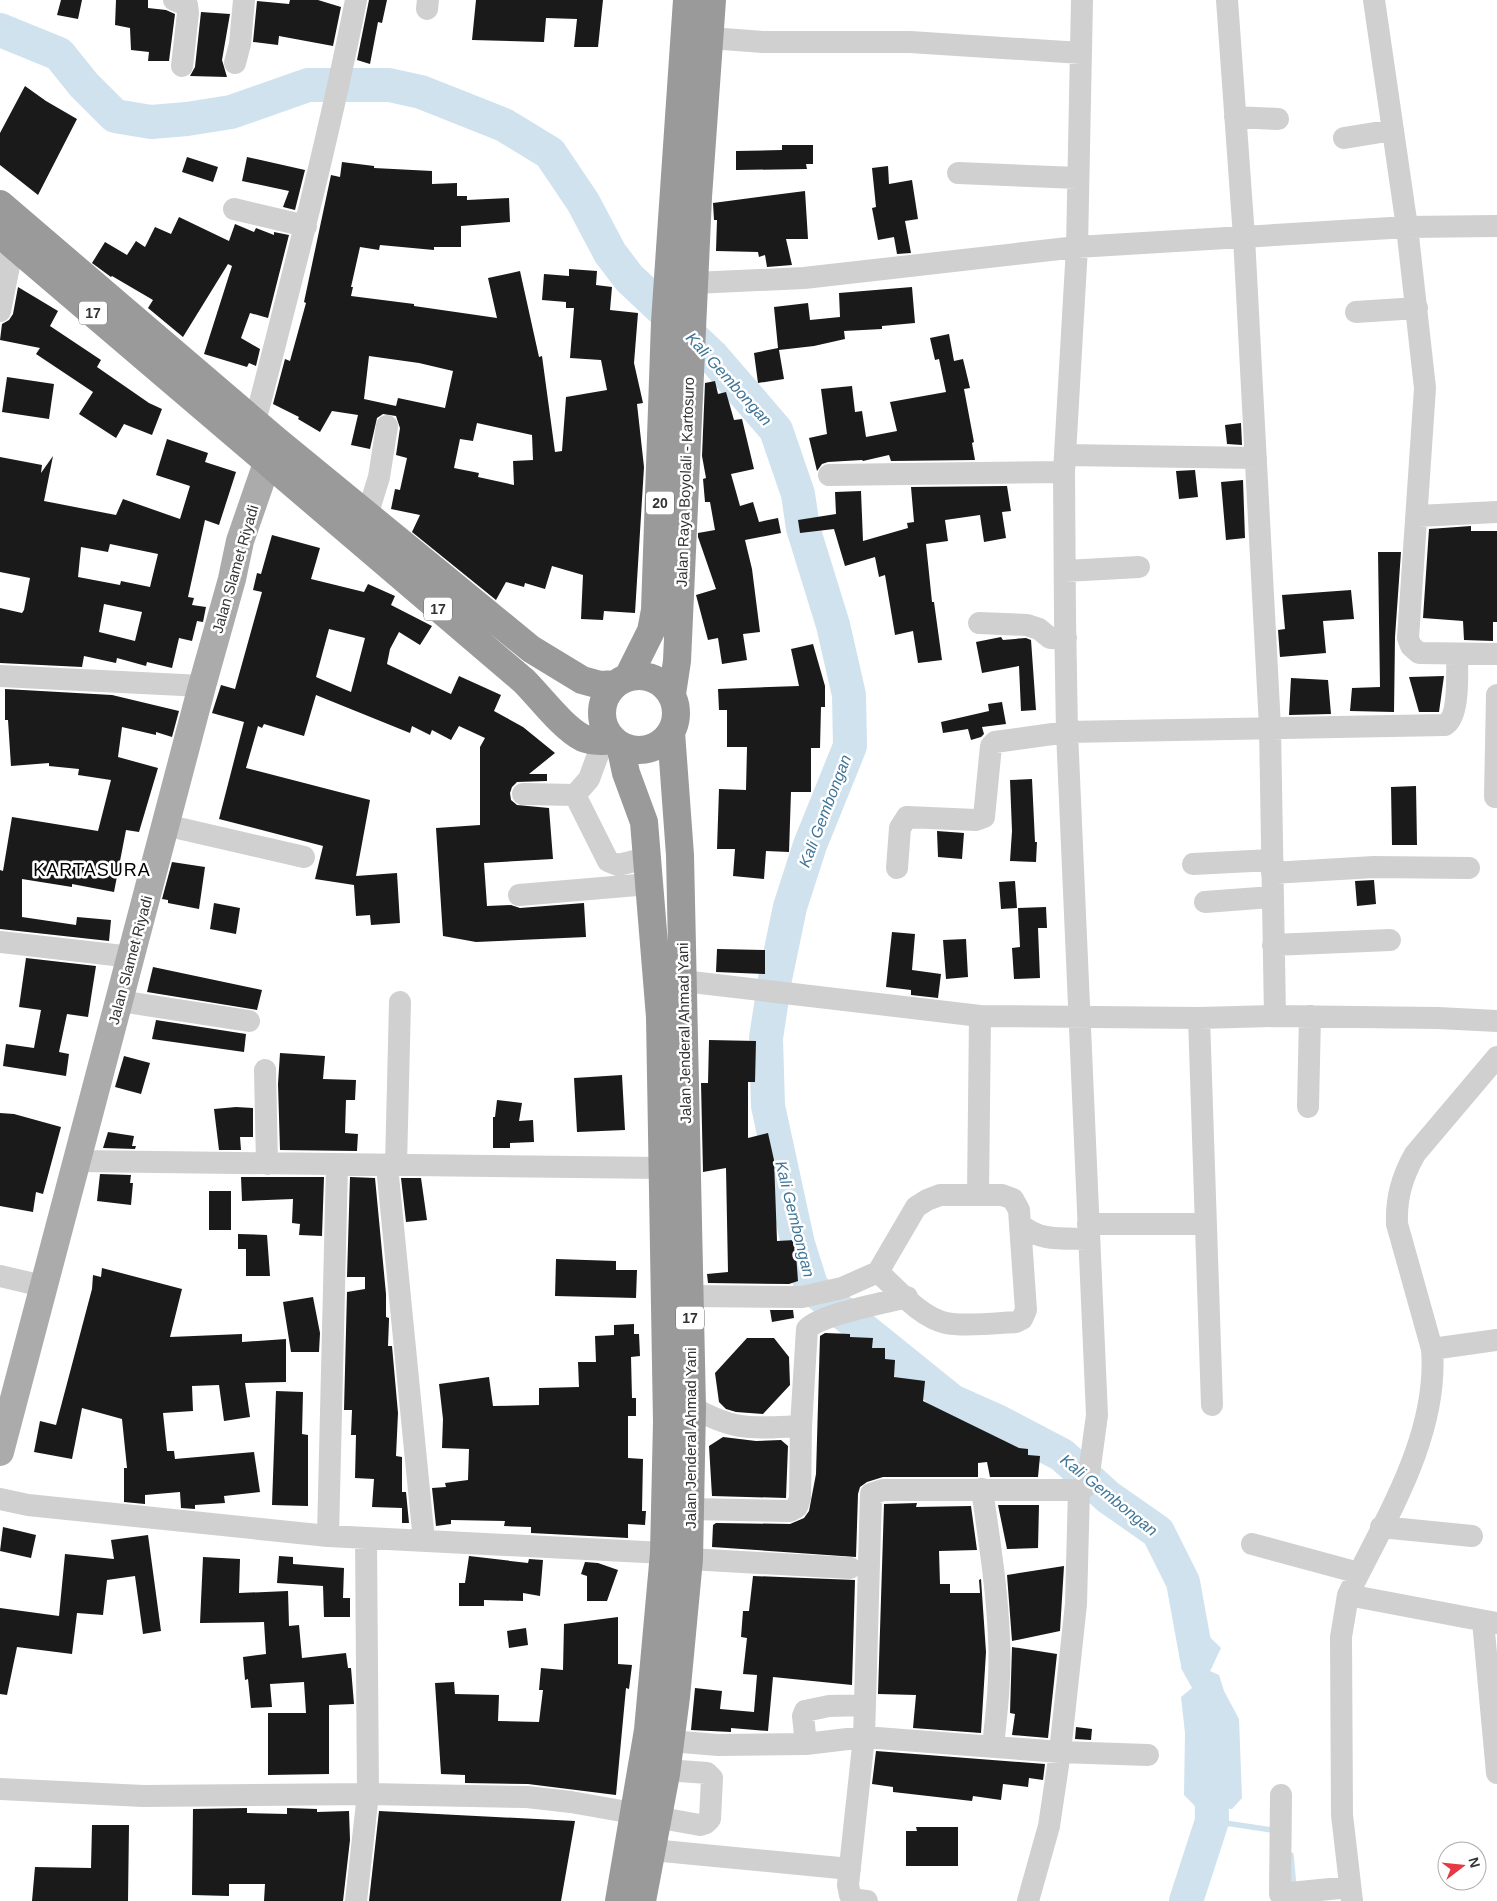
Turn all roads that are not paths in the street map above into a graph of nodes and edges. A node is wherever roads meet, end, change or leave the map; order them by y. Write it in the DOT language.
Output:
graph roads {
  1 [pos="174,0"];
  2 [pos="244,0"];
  3 [pos="356,0"];
  4 [pos="687,0"];
  5 [pos="712,0"];
  6 [pos="1082,0"];
  7 [pos="1226,0"];
  8 [pos="1374,0"];
  9 [pos="710,38"];
  10 [pos="1081,53"];
  11 [pos="235,63"];
  12 [pos="182,66"];
  13 [pos="1235,116"];
  14 [pos="1278,119"];
  15 [pos="1393,130"];
  16 [pos="1344,138"];
  17 [pos="958,173"];
  18 [pos="1077,178"];
  19 [pos="0,204"];
  20 [pos="234,209"];
  21 [pos="306,226"];
  22 [pos="1497,226"];
  23 [pos="1407,227"];
  24 [pos="1244,238"];
  25 [pos="7,240"];
  26 [pos="1077,247"];
  27 [pos="694,283"];
  28 [pos="1417,308"];
  29 [pos="0,311"];
  30 [pos="1356,312"];
  31 [pos="387,426"];
  32 [pos="250,433"];
  33 [pos="272,452"];
  34 [pos="1256,458"];
  35 [pos="1065,463"];
  36 [pos="829,475"];
  37 [pos="1497,512"];
  38 [pos="368,516"];
  39 [pos="1418,516"];
  40 [pos="1139,567"];
  41 [pos="1065,571"];
  42 [pos="979,623"];
  43 [pos="1066,638"];
  44 [pos="1457,654"];
  45 [pos="1497,654"];
  46 [pos="0,676"];
  47 [pos="622,681"];
  48 [pos="202,686"];
  49 [pos="672,694"];
  50 [pos="1497,695"];
  51 [pos="1270,727"];
  52 [pos="671,732"];
  53 [pos="1067,732"];
  54 [pos="613,742"];
  55 [pos="523,794"];
  56 [pos="575,795"];
  57 [pos="1495,797"];
  58 [pos="166,825"];
  59 [pos="304,857"];
  60 [pos="1193,864"];
  61 [pos="1271,866"];
  62 [pos="897,868"];
  63 [pos="1469,868"];
  64 [pos="648,871"];
  65 [pos="519,895"];
  66 [pos="1272,896"];
  67 [pos="1205,902"];
  68 [pos="1390,940"];
  69 [pos="0,942"];
  70 [pos="1273,945"];
  71 [pos="132,957"];
  72 [pos="683,981"];
  73 [pos="120,1001"];
  74 [pos="400,1002"];
  75 [pos="980,1016"];
  76 [pos="1275,1016"];
  77 [pos="1310,1016"];
  78 [pos="1079,1017"];
  79 [pos="1199,1018"];
  80 [pos="249,1021"];
  81 [pos="1497,1021"];
  82 [pos="1497,1057"];
  83 [pos="266,1070"];
  84 [pos="1308,1107"];
  85 [pos="76,1162"];
  86 [pos="267,1164"];
  87 [pos="336,1165"];
  88 [pos="392,1166"];
  89 [pos="663,1168"];
  90 [pos="978,1195"];
  91 [pos="1020,1224"];
  92 [pos="1206,1224"];
  93 [pos="1088,1232"];
  94 [pos="878,1272"];
  95 [pos="0,1276"];
  96 [pos="43,1286"];
  97 [pos="690,1296"];
  98 [pos="906,1298"];
  99 [pos="1497,1340"];
  100 [pos="1432,1348"];
  101 [pos="1212,1405"];
  102 [pos="692,1407"];
  103 [pos="801,1426"];
  104 [pos="0,1452"];
  105 [pos="1084,1486"];
  106 [pos="982,1489"];
  107 [pos="0,1499"];
  108 [pos="690,1509"];
  109 [pos="1381,1528"];
  110 [pos="328,1536"];
  111 [pos="1472,1536"];
  112 [pos="366,1538"];
  113 [pos="424,1541"];
  114 [pos="1252,1544"];
  115 [pos="676,1556"];
  116 [pos="850,1568"];
  117 [pos="1359,1573"];
  118 [pos="1348,1595"];
  119 [pos="1490,1622"];
  120 [pos="865,1704"];
  121 [pos="864,1737"];
  122 [pos="670,1741"];
  123 [pos="806,1744"];
  124 [pos="993,1746"];
  125 [pos="1060,1752"];
  126 [pos="1148,1755"];
  127 [pos="666,1770"];
  128 [pos="1497,1773"];
  129 [pos="0,1789"];
  130 [pos="368,1794"];
  131 [pos="1281,1795"];
  132 [pos="646,1815"];
  133 [pos="652,1850"];
  134 [pos="850,1869"];
  135 [pos="1351,1894"];
  136 [pos="1283,1896"];
  137 [pos="356,1901"];
  138 [pos="619,1901"];
  139 [pos="642,1901"];
  140 [pos="867,1901"];
  141 [pos="1028,1901"];
  1 -- 12 [label="street"];
  2 -- 11 [label="street"];
  3 -- 21 [label="street"];
  4 -- 47 [label="highway, Jalan Raya Boyolali - Kartosuro / 20"];
  5 -- 9 [label="highway, Jalan Raya Boyolali - Kartosuro / 20"];
  6 -- 10 [label="street"];
  7 -- 13 [label="street"];
  8 -- 15 [label="street"];
  9 -- 10 [label="street"];
  9 -- 27 [label="highway, Jalan Raya Boyolali - Kartosuro / 20"];
  10 -- 18 [label="street"];
  13 -- 14 [label="street"];
  13 -- 24 [label="street"];
  15 -- 16 [label="street"];
  15 -- 23 [label="street"];
  17 -- 18 [label="street"];
  18 -- 26 [label="street"];
  19 -- 32 [label="highway, 17"];
  20 -- 21 [label="street"];
  21 -- 32 [label="street"];
  22 -- 23 [label="street"];
  23 -- 24 [label="street"];
  23 -- 28 [label="street"];
  24 -- 26 [label="street"];
  24 -- 34 [label="street"];
  25 -- 29 [label="street"];
  25 -- 32 [label="highway, 17"];
  26 -- 27 [label="street"];
  26 -- 35 [label="street"];
  27 -- 49 [label="highway, Jalan Raya Boyolali - Kartosuro / 20"];
  28 -- 30 [label="street"];
  28 -- 39 [label="street"];
  31 -- 38 [label="street"];
  32 -- 33 [label="highway, 17"];
  33 -- 38 [label="highway, 17"];
  33 -- 48 [label="main road, Jalan Slamet Riyadi"];
  33 -- 54 [label="highway, 17"];
  34 -- 35 [label="street"];
  34 -- 51 [label="street"];
  35 -- 36 [label="street"];
  35 -- 41 [label="street"];
  37 -- 39 [label="street"];
  38 -- 47 [label="highway, 17"];
  39 -- 44 [label="street"];
  40 -- 41 [label="street"];
  41 -- 43 [label="street"];
  42 -- 43 [label="street"];
  43 -- 53 [label="street"];
  44 -- 45 [label="street"];
  44 -- 51 [label="street"];
  46 -- 48 [label="street"];
  47 -- 49 [label="highway, 17"];
  47 -- 54 [label="highway, 17"];
  48 -- 58 [label="main road, Jalan Slamet Riyadi"];
  49 -- 52 [label="highway, 17"];
  50 -- 57 [label="street"];
  51 -- 53 [label="street"];
  51 -- 61 [label="street"];
  52 -- 54 [label="highway, 17"];
  52 -- 72 [label="highway, Jalan Jenderal Ahmad Yani / 17"];
  53 -- 62 [label="street"];
  53 -- 78 [label="street"];
  54 -- 56 [label="street"];
  54 -- 64 [label="highway, Jalan Jenderal Ahmad Yani / 17"];
  55 -- 56 [label="street"];
  56 -- 64 [label="street"];
  58 -- 59 [label="street"];
  58 -- 71 [label="main road, Jalan Slamet Riyadi"];
  60 -- 61 [label="street"];
  61 -- 63 [label="street"];
  61 -- 66 [label="street"];
  64 -- 65 [label="street"];
  64 -- 89 [label="highway, Jalan Jenderal Ahmad Yani / 17"];
  66 -- 67 [label="street"];
  66 -- 70 [label="street"];
  68 -- 70 [label="street"];
  69 -- 71 [label="street"];
  70 -- 76 [label="street"];
  71 -- 73 [label="main road, Jalan Slamet Riyadi"];
  72 -- 75 [label="street"];
  72 -- 97 [label="highway, Jalan Jenderal Ahmad Yani / 17"];
  73 -- 80 [label="street"];
  73 -- 85 [label="main road, Jalan Slamet Riyadi"];
  74 -- 88 [label="street"];
  75 -- 78 [label="street"];
  75 -- 90 [label="street"];
  76 -- 77 [label="street"];
  76 -- 79 [label="street"];
  77 -- 81 [label="street"];
  77 -- 84 [label="street"];
  78 -- 79 [label="street"];
  78 -- 93 [label="street"];
  79 -- 92 [label="street"];
  82 -- 100 [label="street"];
  83 -- 86 [label="street"];
  85 -- 86 [label="street"];
  85 -- 96 [label="main road, Jalan Slamet Riyadi"];
  86 -- 87 [label="street"];
  87 -- 88 [label="street"];
  87 -- 110 [label="street"];
  88 -- 89 [label="street"];
  88 -- 113 [label="street"];
  89 -- 115 [label="highway, Jalan Jenderal Ahmad Yani / 17"];
  90 -- 91 [label="street"];
  90 -- 94 [label="street"];
  91 -- 93 [label="street"];
  91 -- 98 [label="street"];
  92 -- 93 [label="street"];
  92 -- 101 [label="street"];
  93 -- 105 [label="street"];
  94 -- 97 [label="street"];
  94 -- 98 [label="street"];
  95 -- 96 [label="street"];
  96 -- 104 [label="main road, Jalan Slamet Riyadi"];
  97 -- 102 [label="highway, Jalan Jenderal Ahmad Yani / 17"];
  98 -- 103 [label="street"];
  99 -- 100 [label="street"];
  100 -- 109 [label="street"];
  102 -- 103 [label="street"];
  102 -- 108 [label="highway, Jalan Jenderal Ahmad Yani / 17"];
  103 -- 108 [label="street"];
  105 -- 106 [label="street"];
  105 -- 125 [label="street"];
  106 -- 120 [label="street"];
  106 -- 124 [label="street"];
  107 -- 110 [label="street"];
  108 -- 115 [label="highway, Jalan Jenderal Ahmad Yani / 17"];
  109 -- 111 [label="street"];
  109 -- 117 [label="street"];
  110 -- 112 [label="street"];
  112 -- 113 [label="street"];
  112 -- 130 [label="street"];
  113 -- 115 [label="street"];
  114 -- 117 [label="street"];
  115 -- 116 [label="street"];
  115 -- 122 [label="highway, Jalan Jenderal Ahmad Yani / 17"];
  115 -- 132 [label="highway, Jalan Jenderal Ahmad Yani / 17"];
  117 -- 118 [label="street"];
  118 -- 119 [label="street"];
  118 -- 135 [label="street"];
  119 -- 128 [label="street"];
  120 -- 121 [label="street"];
  120 -- 123 [label="street"];
  121 -- 123 [label="street"];
  121 -- 124 [label="street"];
  121 -- 134 [label="street"];
  122 -- 123 [label="street"];
  122 -- 127 [label="highway, Jalan Jenderal Ahmad Yani / 17"];
  124 -- 125 [label="street"];
  125 -- 126 [label="street"];
  125 -- 141 [label="street"];
  127 -- 132 [label="highway, Jalan Jenderal Ahmad Yani / 17"];
  127 -- 132 [label="street"];
  129 -- 130 [label="street"];
  130 -- 132 [label="street"];
  130 -- 137 [label="street"];
  131 -- 136 [label="street"];
  132 -- 133 [label="highway, Jalan Jenderal Ahmad Yani / 17"];
  132 -- 138 [label="highway, Jalan Jenderal Ahmad Yani / 17"];
  133 -- 134 [label="street"];
  133 -- 139 [label="highway, Jalan Jenderal Ahmad Yani / 17"];
  134 -- 140 [label="street"];
  135 -- 136 [label="street"];
}
